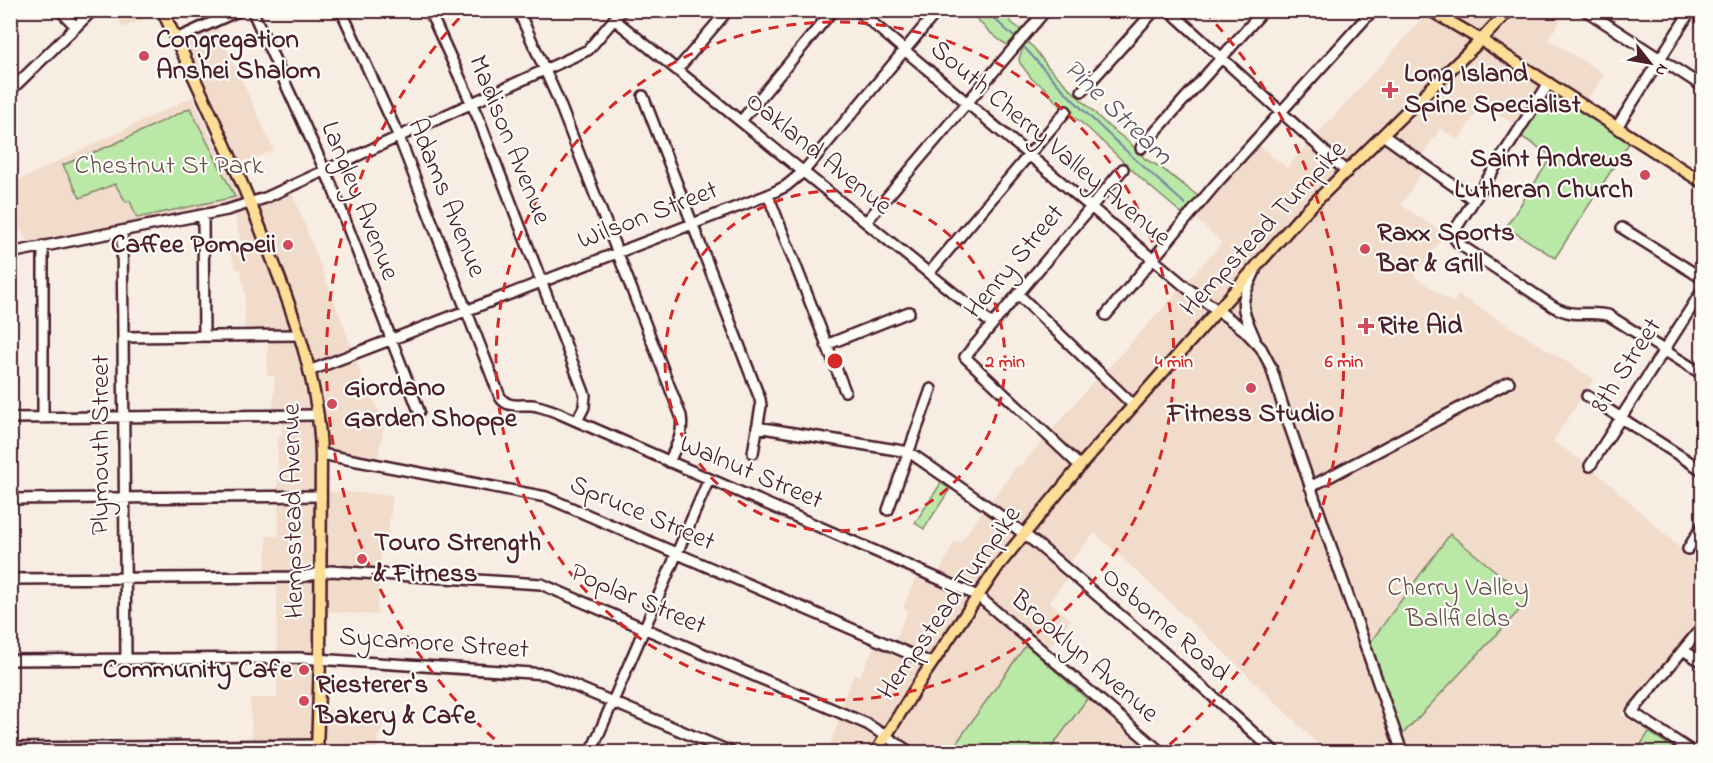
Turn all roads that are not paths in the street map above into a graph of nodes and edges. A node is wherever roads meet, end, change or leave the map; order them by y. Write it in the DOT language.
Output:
graph roads {
  1 [pos="60,10"];
  2 [pos="93,10"];
  3 [pos="162,10"];
  4 [pos="240,10"];
  5 [pos="252,10"];
  6 [pos="341,10"];
  7 [pos="429,10"];
  8 [pos="518,10"];
  9 [pos="622,10"];
  10 [pos="728,10"];
  11 [pos="833,10"];
  12 [pos="856,10"];
  13 [pos="938,10"];
  14 [pos="1046,10"];
  15 [pos="1155,10"];
  16 [pos="1169,10"];
  17 [pos="1264,10"];
  18 [pos="1373,10"];
  19 [pos="1430,10"];
  20 [pos="1509,10"];
  21 [pos="1585,10"];
  22 [pos="1691,10"];
  23 [pos="615,20"];
  24 [pos="76,27"];
  25 [pos="176,39"];
  26 [pos="1481,40"];
  27 [pos="905,51"];
  28 [pos="1222,58"];
  29 [pos="1660,59"];
  30 [pos="546,70"];
  31 [pos="677,70"];
  32 [pos="1544,80"];
  33 [pos="1702,86"];
  34 [pos="11,89"];
  35 [pos="1082,91"];
  36 [pos="644,96"];
  37 [pos="967,103"];
  38 [pos="472,104"];
  39 [pos="1066,111"];
  40 [pos="1281,112"];
  41 [pos="741,121"];
  42 [pos="1617,127"];
  43 [pos="1383,135"];
  44 [pos="399,137"];
  45 [pos="1141,148"];
  46 [pos="1028,155"];
  47 [pos="1123,169"];
  48 [pos="325,170"];
  49 [pos="804,172"];
  50 [pos="1347,172"];
  51 [pos="1702,182"];
  52 [pos="768,195"];
  53 [pos="1474,200"];
  54 [pos="251,203"];
  55 [pos="1090,208"];
  56 [pos="203,215"];
  57 [pos="866,222"];
  58 [pos="692,223"];
  59 [pos="1622,228"];
  60 [pos="122,231"];
  61 [pos="43,246"];
  62 [pos="617,252"];
  63 [pos="10,253"];
  64 [pos="1152,260"];
  65 [pos="1256,269"];
  66 [pos="929,273"];
  67 [pos="1702,278"];
  68 [pos="541,282"];
  69 [pos="1702,291"];
  70 [pos="1018,294"];
  71 [pos="466,311"];
  72 [pos="1216,311"];
  73 [pos="909,312"];
  74 [pos="1106,315"];
  75 [pos="992,324"];
  76 [pos="204,335"];
  77 [pos="300,335"];
  78 [pos="123,337"];
  79 [pos="391,340"];
  80 [pos="1256,341"];
  81 [pos="826,345"];
  82 [pos="1664,350"];
  83 [pos="309,371"];
  84 [pos="1702,374"];
  85 [pos="1509,382"];
  86 [pos="931,389"];
  87 [pos="844,391"];
  88 [pos="1587,396"];
  89 [pos="504,403"];
  90 [pos="1133,405"];
  91 [pos="419,411"];
  92 [pos="318,415"];
  93 [pos="124,417"];
  94 [pos="10,418"];
  95 [pos="43,418"];
  96 [pos="1621,418"];
  97 [pos="577,422"];
  98 [pos="757,427"];
  99 [pos="909,452"];
  100 [pos="753,453"];
  101 [pos="321,454"];
  102 [pos="669,462"];
  103 [pos="1080,466"];
  104 [pos="1590,466"];
  105 [pos="1702,470"];
  106 [pos="709,479"];
  107 [pos="1310,487"];
  108 [pos="321,496"];
  109 [pos="124,498"];
  110 [pos="10,499"];
  111 [pos="888,510"];
  112 [pos="1702,526"];
  113 [pos="1024,534"];
  114 [pos="1688,549"];
  115 [pos="677,553"];
  116 [pos="320,573"];
  117 [pos="10,579"];
  118 [pos="125,579"];
  119 [pos="978,596"];
  120 [pos="645,627"];
  121 [pos="1702,627"];
  122 [pos="1683,650"];
  123 [pos="126,659"];
  124 [pos="320,659"];
  125 [pos="10,660"];
  126 [pos="1702,662"];
  127 [pos="931,663"];
  128 [pos="613,701"];
  129 [pos="886,737"];
  130 [pos="12,748"];
  131 [pos="318,749"];
  132 [pos="591,753"];
  133 [pos="731,753"];
  134 [pos="876,753"];
  135 [pos="910,753"];
  136 [pos="1161,753"];
  137 [pos="1275,753"];
  138 [pos="1402,753"];
  139 [pos="1693,753"];
  1 -- 24 [label="street"];
  2 -- 24 [label="street"];
  3 -- 25 [label="main road, Hempstead Avenue"];
  4 -- 25 [label="street"];
  5 -- 48 [label="street, Langley Avenue"];
  6 -- 44 [label="street, Adams Avenue"];
  7 -- 38 [label="street, Madison Avenue"];
  8 -- 30 [label="street"];
  9 -- 23 [label="street"];
  10 -- 31 [label="street"];
  11 -- 41 [label="street"];
  12 -- 27 [label="street, South Cherry Valley Avenue"];
  13 -- 27 [label="street, Wilson Street"];
  14 -- 37 [label="street"];
  15 -- 35 [label="street"];
  16 -- 28 [label="street"];
  17 -- 28 [label="street"];
  18 -- 40 [label="street"];
  19 -- 26 [label="main road"];
  20 -- 26 [label="main road, Hempstead Turnpike"];
  21 -- 29 [label="street"];
  22 -- 29 [label="street"];
  23 -- 30 [label="street"];
  23 -- 31 [label="street, Oakland Avenue"];
  24 -- 34 [label="street"];
  25 -- 54 [label="main road, Hempstead Avenue"];
  26 -- 32 [label="main road"];
  26 -- 43 [label="main road, Hempstead Turnpike"];
  27 -- 37 [label="street, South Cherry Valley Avenue"];
  27 -- 49 [label="street, Wilson Street"];
  28 -- 40 [label="street"];
  28 -- 45 [label="street"];
  29 -- 33 [label="street"];
  29 -- 42 [label="street"];
  30 -- 38 [label="street"];
  30 -- 62 [label="street"];
  31 -- 41 [label="street, Oakland Avenue"];
  32 -- 42 [label="main road"];
  32 -- 53 [label="street"];
  36 -- 58 [label="street"];
  37 -- 46 [label="street, South Cherry Valley Avenue"];
  37 -- 57 [label="street"];
  38 -- 44 [label="street"];
  38 -- 68 [label="street, Madison Avenue"];
  39 -- 46 [label="street"];
  40 -- 50 [label="street"];
  40 -- 64 [label="street"];
  41 -- 49 [label="street, Oakland Avenue"];
  42 -- 51 [label="main road"];
  43 -- 50 [label="main road, Hempstead Turnpike"];
  43 -- 53 [label="street"];
  44 -- 48 [label="street"];
  44 -- 71 [label="street, Adams Avenue"];
  46 -- 55 [label="street, South Cherry Valley Avenue"];
  46 -- 66 [label="street"];
  47 -- 55 [label="street, Henry Street"];
  48 -- 54 [label="street"];
  48 -- 79 [label="street, Langley Avenue"];
  49 -- 52 [label="street, Wilson Street"];
  49 -- 57 [label="street, Oakland Avenue"];
  50 -- 65 [label="main road, Hempstead Turnpike"];
  52 -- 58 [label="street, Wilson Street"];
  52 -- 81 [label="street"];
  53 -- 82 [label="street"];
  54 -- 56 [label="street"];
  54 -- 77 [label="main road, Hempstead Avenue"];
  55 -- 64 [label="street, South Cherry Valley Avenue"];
  55 -- 70 [label="street, Henry Street"];
  56 -- 60 [label="street"];
  56 -- 76 [label="street"];
  57 -- 66 [label="street, Oakland Avenue"];
  58 -- 62 [label="street, Wilson Street"];
  58 -- 98 [label="street"];
  59 -- 67 [label="street"];
  60 -- 61 [label="street"];
  60 -- 78 [label="street, Plymouth Street"];
  61 -- 63 [label="street"];
  61 -- 95 [label="street"];
  62 -- 68 [label="street, Wilson Street"];
  62 -- 102 [label="street"];
  64 -- 72 [label="street, South Cherry Valley Avenue"];
  64 -- 74 [label="street"];
  65 -- 72 [label="main road, Hempstead Turnpike"];
  65 -- 80 [label="street"];
  66 -- 75 [label="street, Oakland Avenue"];
  68 -- 71 [label="street, Wilson Street"];
  68 -- 97 [label="street, Madison Avenue"];
  69 -- 82 [label="street, 8th Street"];
  70 -- 75 [label="street, Henry Street"];
  70 -- 90 [label="street"];
  71 -- 79 [label="street, Wilson Street"];
  71 -- 89 [label="street, Adams Avenue"];
  72 -- 80 [label="street, South Cherry Valley Avenue"];
  72 -- 90 [label="main road, Hempstead Turnpike"];
  73 -- 81 [label="street"];
  75 -- 103 [label="street, Henry Street"];
  76 -- 77 [label="street"];
  76 -- 78 [label="street"];
  77 -- 83 [label="main road, Hempstead Avenue"];
  78 -- 93 [label="street, Plymouth Street"];
  79 -- 83 [label="street, Wilson Street"];
  79 -- 91 [label="street, Langley Avenue"];
  80 -- 107 [label="street"];
  81 -- 87 [label="street"];
  82 -- 84 [label="street"];
  82 -- 96 [label="street, 8th Street"];
  83 -- 92 [label="main road, Hempstead Avenue"];
  85 -- 107 [label="street"];
  86 -- 99 [label="street"];
  88 -- 96 [label="street"];
  89 -- 97 [label="street, Walnut Street"];
  90 -- 103 [label="main road, Hempstead Turnpike"];
  92 -- 93 [label="street"];
  92 -- 101 [label="main road, Hempstead Avenue"];
  93 -- 95 [label="street"];
  93 -- 109 [label="street, Plymouth Street"];
  94 -- 95 [label="street"];
  96 -- 104 [label="street, 8th Street"];
  96 -- 105 [label="street"];
  97 -- 102 [label="street, Walnut Street"];
  98 -- 99 [label="street"];
  98 -- 100 [label="street"];
  99 -- 111 [label="street"];
  99 -- 113 [label="street, Osborne Road"];
  101 -- 108 [label="main road, Hempstead Avenue"];
  101 -- 115 [label="street, Spruce Street"];
  102 -- 106 [label="street, Walnut Street"];
  103 -- 113 [label="main road, Hempstead Turnpike"];
  106 -- 115 [label="street"];
  106 -- 119 [label="street, Walnut Street"];
  107 -- 138 [label="street"];
  108 -- 109 [label="street"];
  108 -- 116 [label="main road, Hempstead Avenue"];
  109 -- 110 [label="street"];
  109 -- 118 [label="street, Plymouth Street"];
  112 -- 114 [label="street"];
  113 -- 119 [label="main road, Hempstead Turnpike"];
  113 -- 137 [label="street, Osborne Road"];
  115 -- 120 [label="street"];
  115 -- 127 [label="street, Spruce Street"];
  116 -- 118 [label="street, Poplar Street"];
  116 -- 120 [label="street, Poplar Street"];
  116 -- 124 [label="main road, Hempstead Avenue"];
  117 -- 118 [label="street, Poplar Street"];
  118 -- 123 [label="street, Plymouth Street"];
  119 -- 127 [label="main road, Hempstead Turnpike"];
  119 -- 136 [label="street, Brooklyn Avenue"];
  120 -- 128 [label="street"];
  120 -- 129 [label="street, Poplar Street"];
  121 -- 122 [label="street"];
  122 -- 126 [label="street"];
  122 -- 139 [label="street"];
  123 -- 124 [label="street, Sycamore Street"];
  123 -- 125 [label="street, Sycamore Street"];
  124 -- 128 [label="street, Sycamore Street"];
  124 -- 131 [label="main road, Hempstead Avenue"];
  127 -- 129 [label="main road, Hempstead Turnpike"];
  128 -- 132 [label="street"];
  128 -- 133 [label="street, Sycamore Street"];
  129 -- 134 [label="main road, Hempstead Turnpike"];
  129 -- 135 [label="street, Poplar Street"];
  130 -- 131 [label="street"];
}
